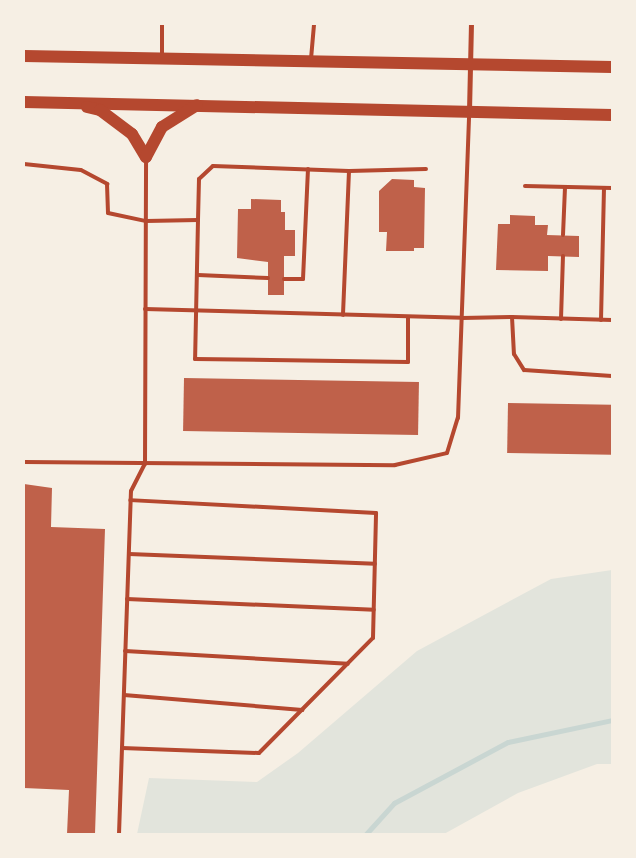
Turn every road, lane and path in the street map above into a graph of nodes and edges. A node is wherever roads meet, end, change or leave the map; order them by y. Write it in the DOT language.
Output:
graph roads {
  1 [pos="162,24"];
  2 [pos="314,24"];
  3 [pos="472,24"];
  4 [pos="24,56"];
  5 [pos="162,58"];
  6 [pos="311,61"];
  7 [pos="470,64"];
  8 [pos="612,67"];
  9 [pos="24,102"];
  10 [pos="66,102"];
  11 [pos="197,106"];
  12 [pos="469,112"];
  13 [pos="612,115"];
  14 [pos="146,157"];
  15 [pos="24,164"];
  16 [pos="308,169"];
  17 [pos="349,170"];
  18 [pos="426,170"];
  19 [pos="525,186"];
  20 [pos="565,186"];
  21 [pos="604,188"];
  22 [pos="612,188"];
  23 [pos="198,220"];
  24 [pos="146,221"];
  25 [pos="563,235"];
  26 [pos="563,256"];
  27 [pos="198,275"];
  28 [pos="268,278"];
  29 [pos="284,279"];
  30 [pos="145,309"];
  31 [pos="198,311"];
  32 [pos="343,315"];
  33 [pos="408,317"];
  34 [pos="512,317"];
  35 [pos="462,318"];
  36 [pos="561,319"];
  37 [pos="601,320"];
  38 [pos="612,320"];
  39 [pos="612,376"];
  40 [pos="24,462"];
  41 [pos="145,464"];
  42 [pos="130,500"];
  43 [pos="128,554"];
  44 [pos="375,564"];
  45 [pos="127,600"];
  46 [pos="374,610"];
  47 [pos="125,651"];
  48 [pos="348,664"];
  49 [pos="124,695"];
  50 [pos="302,710"];
  51 [pos="122,748"];
  52 [pos="119,834"];
  1 -- 5 [label="lane"];
  2 -- 6 [label="lane"];
  3 -- 7 [label="street"];
  4 -- 5 [label="main road"];
  5 -- 6 [label="main road"];
  6 -- 7 [label="main road"];
  7 -- 8 [label="main road"];
  7 -- 12 [label="street"];
  9 -- 10 [label="main road"];
  10 -- 11 [label="main road"];
  10 -- 14 [label="main road"];
  11 -- 12 [label="main road"];
  11 -- 14 [label="main road"];
  12 -- 13 [label="main road"];
  12 -- 35 [label="lane"];
  14 -- 24 [label="lane"];
  15 -- 24 [label="lane"];
  16 -- 17 [label="lane"];
  16 -- 23 [label="lane"];
  16 -- 29 [label="lane"];
  17 -- 18 [label="lane"];
  17 -- 32 [label="lane"];
  19 -- 20 [label="lane"];
  20 -- 21 [label="lane"];
  20 -- 25 [label="lane"];
  21 -- 22 [label="lane"];
  21 -- 37 [label="lane"];
  23 -- 24 [label="lane"];
  23 -- 27 [label="lane"];
  24 -- 30 [label="lane"];
  26 -- 36 [label="lane"];
  27 -- 28 [label="lane"];
  27 -- 31 [label="lane"];
  30 -- 31 [label="lane"];
  30 -- 41 [label="lane"];
  31 -- 32 [label="lane"];
  31 -- 33 [label="lane"];
  32 -- 33 [label="lane"];
  33 -- 35 [label="lane"];
  34 -- 35 [label="lane"];
  34 -- 36 [label="lane"];
  34 -- 39 [label="lane"];
  35 -- 41 [label="lane"];
  36 -- 37 [label="lane"];
  37 -- 38 [label="lane"];
  40 -- 41 [label="lane"];
  41 -- 42 [label="lane"];
  42 -- 43 [label="lane"];
  42 -- 44 [label="lane"];
  43 -- 44 [label="lane"];
  43 -- 45 [label="lane"];
  44 -- 46 [label="lane"];
  45 -- 46 [label="lane"];
  45 -- 47 [label="lane"];
  46 -- 48 [label="lane"];
  47 -- 48 [label="lane"];
  47 -- 49 [label="lane"];
  48 -- 50 [label="lane"];
  49 -- 50 [label="lane"];
  49 -- 51 [label="lane"];
  50 -- 51 [label="lane"];
  51 -- 52 [label="lane"];
}
